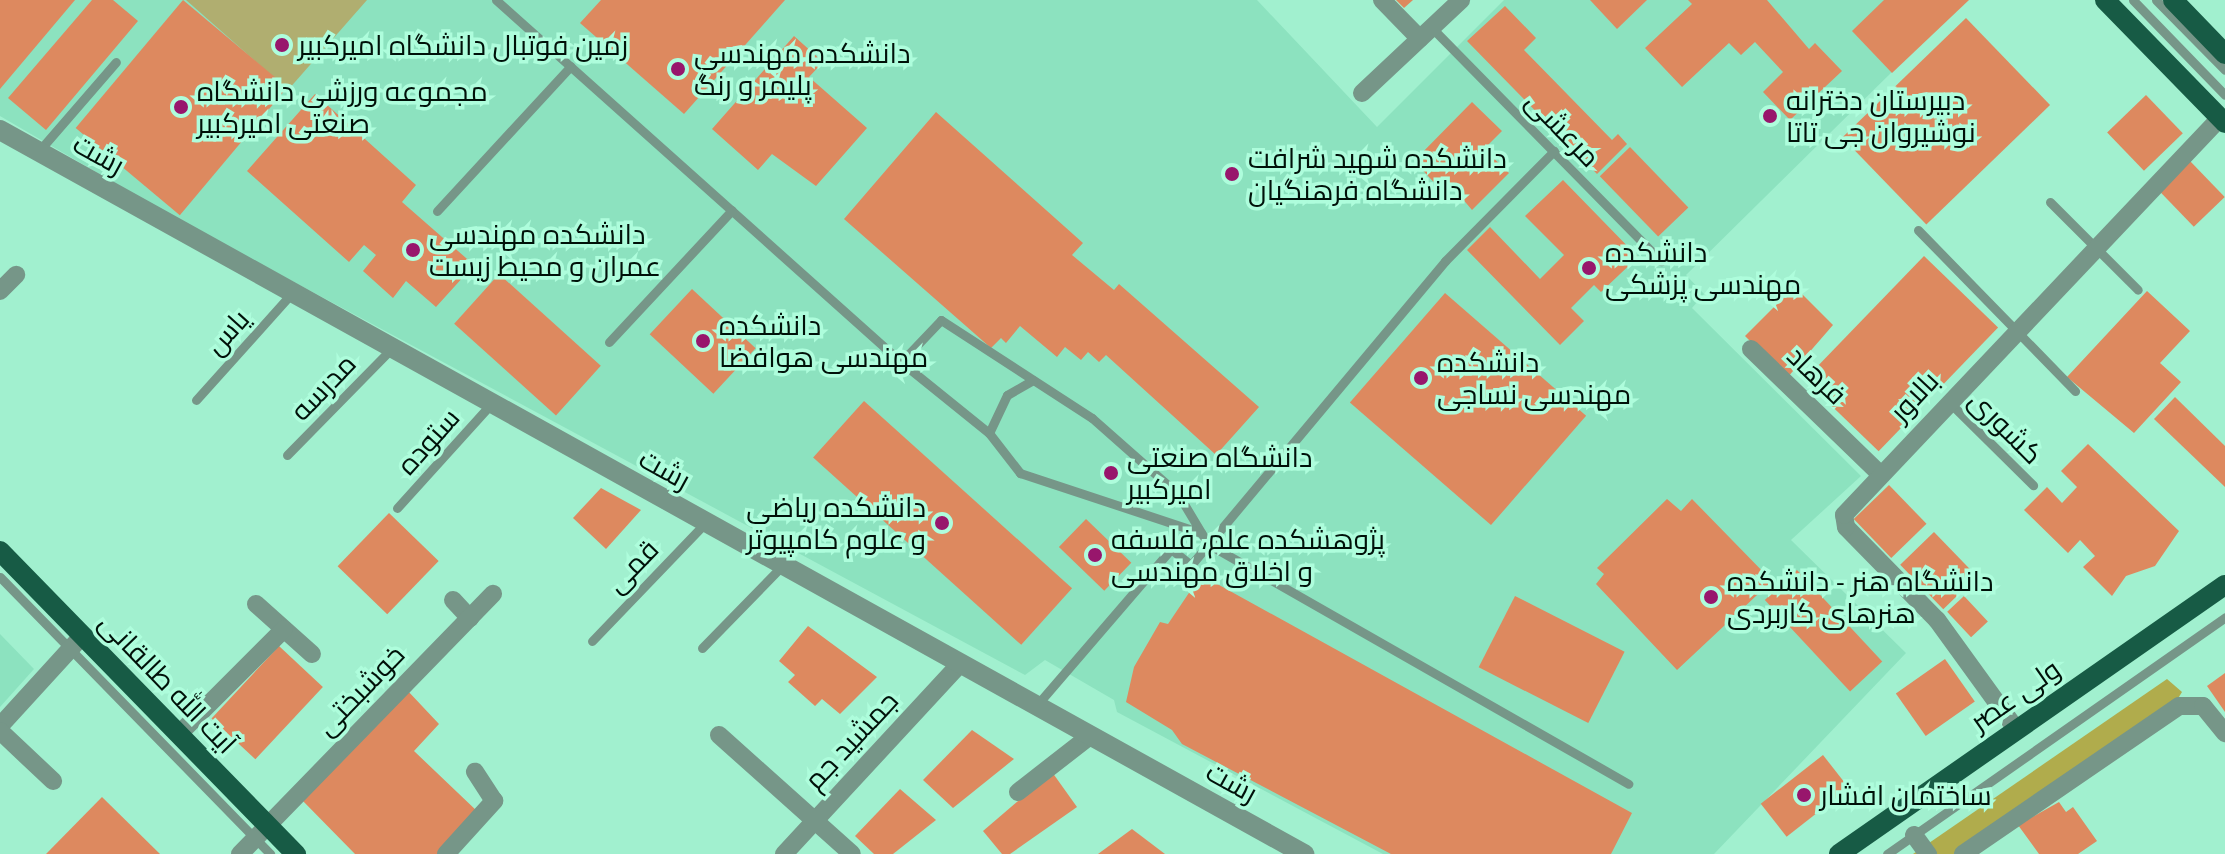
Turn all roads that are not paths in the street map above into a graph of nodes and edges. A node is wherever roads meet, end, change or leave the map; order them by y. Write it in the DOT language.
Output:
graph roads {
  1 [pos="496,0"];
  2 [pos="1382,0"];
  3 [pos="1461,0"];
  4 [pos="2105,0"];
  5 [pos="2133,0"];
  6 [pos="2156,0"];
  7 [pos="2173,0"];
  8 [pos="1426,33"];
  9 [pos="2225,54"];
  10 [pos="116,62"];
  11 [pos="571,66"];
  12 [pos="2225,70"];
  13 [pos="1362,93"];
  14 [pos="2225,95"];
  15 [pos="2222,120"];
  16 [pos="0,130"];
  17 [pos="1554,151"];
  18 [pos="38,152"];
  19 [pos="2050,202"];
  20 [pos="732,210"];
  21 [pos="437,211"];
  22 [pos="1918,230"];
  23 [pos="2094,246"];
  24 [pos="1661,261"];
  25 [pos="16,275"];
  26 [pos="2138,290"];
  27 [pos="0,291"];
  28 [pos="291,294"];
  29 [pos="2015,329"];
  30 [pos="609,342"];
  31 [pos="391,349"];
  32 [pos="1751,349"];
  33 [pos="901,362"];
  34 [pos="1033,380"];
  35 [pos="2075,391"];
  36 [pos="196,400"];
  37 [pos="1948,401"];
  38 [pos="490,405"];
  39 [pos="989,433"];
  40 [pos="287,455"];
  41 [pos="1879,473"];
  42 [pos="2033,485"];
  43 [pos="397,508"];
  44 [pos="705,523"];
  45 [pos="1201,533"];
  46 [pos="1208,544"];
  47 [pos="0,551"];
  48 [pos="782,566"];
  49 [pos="0,577"];
  50 [pos="2225,585"];
  51 [pos="493,594"];
  52 [pos="453,600"];
  53 [pos="256,604"];
  54 [pos="2225,617"];
  55 [pos="470,618"];
  56 [pos="284,629"];
  57 [pos="592,641"];
  58 [pos="76,642"];
  59 [pos="702,648"];
  60 [pos="312,654"];
  61 [pos="960,664"];
  62 [pos="1036,706"];
  63 [pos="0,729"];
  64 [pos="2016,729"];
  65 [pos="2225,733"];
  66 [pos="179,734"];
  67 [pos="719,735"];
  68 [pos="1090,736"];
  69 [pos="475,772"];
  70 [pos="53,781"];
  71 [pos="1628,784"];
  72 [pos="1018,792"];
  73 [pos="815,820"];
  74 [pos="262,832"];
  75 [pos="1914,835"];
  76 [pos="1279,849"];
  77 [pos="240,854"];
  78 [pos="270,854"];
  79 [pos="296,854"];
  80 [pos="446,854"];
  81 [pos="784,854"];
  82 [pos="852,854"];
  83 [pos="1304,854"];
  84 [pos="1839,854"];
  85 [pos="1887,854"];
  86 [pos="1928,854"];
  87 [pos="1963,854"];
  1 -- 11 [label="lane"];
  2 -- 8 [label="street"];
  3 -- 8 [label="street"];
  4 -- 15 [label="main road"];
  5 -- 14 [label="lane"];
  6 -- 12 [label="lane"];
  7 -- 9 [label="main road"];
  8 -- 13 [label="street"];
  8 -- 17 [label="lane, مرعشی"];
  10 -- 18 [label="lane"];
  11 -- 20 [label="lane"];
  11 -- 21 [label="lane"];
  15 -- 23 [label="street, بالاور"];
  16 -- 18 [label="street, رشت"];
  17 -- 24 [label="lane, مرعشی"];
  17 -- 46 [label="lane"];
  18 -- 28 [label="street, رشت"];
  19 -- 23 [label="lane"];
  20 -- 30 [label="lane"];
  20 -- 33 [label="lane"];
  22 -- 29 [label="lane"];
  23 -- 26 [label="lane"];
  23 -- 29 [label="street, بالاور"];
  25 -- 27 [label="street"];
  28 -- 31 [label="street, رشت"];
  28 -- 36 [label="lane, یاس"];
  29 -- 35 [label="lane"];
  29 -- 37 [label="street, بالاور"];
  31 -- 38 [label="street, رشت"];
  31 -- 40 [label="lane, مدرسه"];
  32 -- 41 [label="street, فرهاد"];
  33 -- 34 [label="lane"];
  33 -- 39 [label="lane"];
  34 -- 39 [label="lane"];
  34 -- 45 [label="lane"];
  37 -- 41 [label="street, بالاور"];
  37 -- 42 [label="lane, کشوری"];
  38 -- 43 [label="lane, ستوده"];
  38 -- 44 [label="street, رشت"];
  39 -- 45 [label="lane"];
  41 -- 64 [label="street, بالاور"];
  44 -- 48 [label="street, رشت"];
  44 -- 57 [label="lane, قمی"];
  45 -- 46 [label="lane"];
  46 -- 62 [label="lane"];
  46 -- 71 [label="lane"];
  47 -- 58 [label="main road, آیت الله طالقانی"];
  48 -- 59 [label="lane"];
  48 -- 61 [label="street, رشت"];
  49 -- 58 [label="lane"];
  50 -- 64 [label="main road, ولی عصر"];
  51 -- 55 [label="street, خوشبختی"];
  52 -- 55 [label="street"];
  53 -- 56 [label="street"];
  54 -- 75 [label="lane"];
  55 -- 74 [label="street, خوشبختی"];
  56 -- 60 [label="street"];
  56 -- 66 [label="street"];
  58 -- 63 [label="street"];
  58 -- 66 [label="main road, آیت الله طالقانی"];
  58 -- 74 [label="lane"];
  61 -- 62 [label="street, رشت"];
  61 -- 73 [label="street, جمشید جم"];
  62 -- 68 [label="street, رشت"];
  63 -- 70 [label="street"];
  64 -- 84 [label="main road, ولی عصر"];
  65 -- 87 [label="street"];
  66 -- 74 [label="main road, آیت الله طالقانی"];
  67 -- 73 [label="street"];
  68 -- 72 [label="street"];
  68 -- 76 [label="street, رشت"];
  69 -- 80 [label="street"];
  73 -- 81 [label="street, جمشید جم"];
  73 -- 82 [label="street"];
  74 -- 77 [label="street, خوشبختی"];
  74 -- 78 [label="lane"];
  74 -- 79 [label="main road, آیت الله طالقانی"];
  75 -- 85 [label="lane"];
  75 -- 86 [label="street"];
  76 -- 83 [label="street, رشت"];
}
